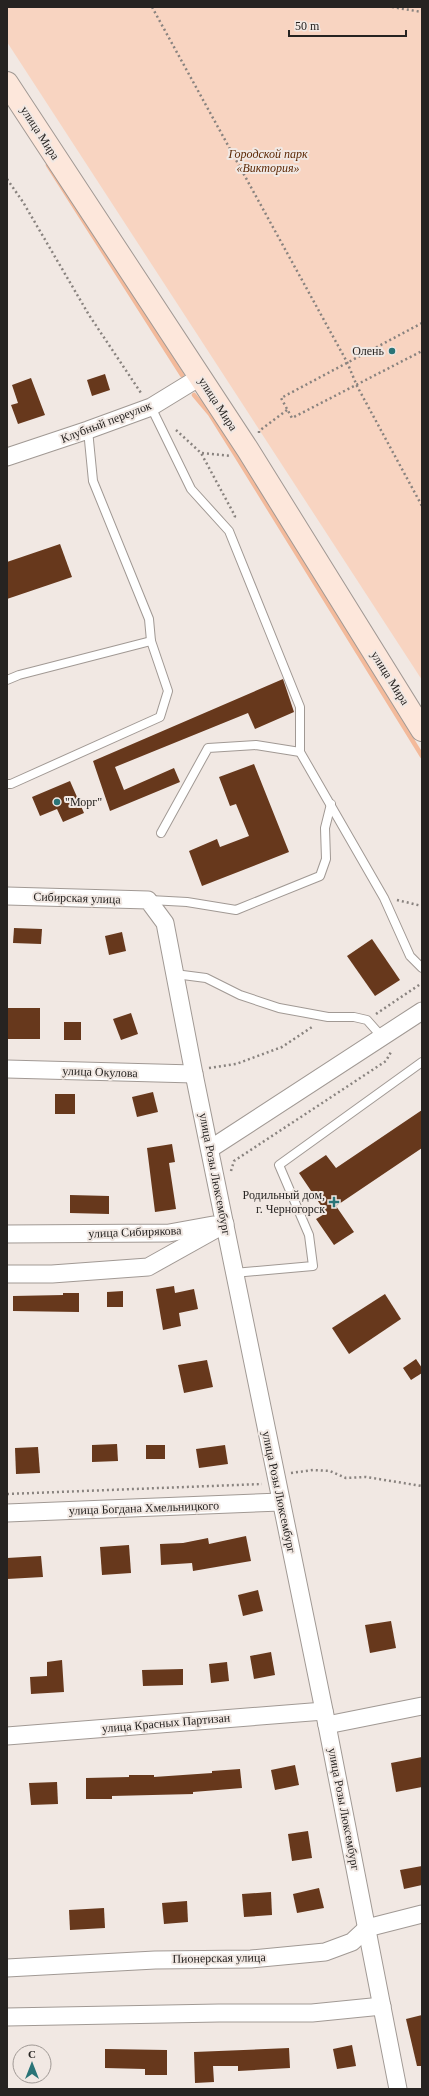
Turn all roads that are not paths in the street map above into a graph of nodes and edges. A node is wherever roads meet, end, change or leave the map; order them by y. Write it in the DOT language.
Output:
graph roads {
  1 [pos="7,83"];
  2 [pos="200,377"];
  3 [pos="151,407"];
  4 [pos="88,430"];
  5 [pos="7,457"];
  6 [pos="151,641"];
  7 [pos="7,680"];
  8 [pos="422,730"];
  9 [pos="300,752"];
  10 [pos="7,784"];
  11 [pos="331,804"];
  12 [pos="161,834"];
  13 [pos="7,896"];
  14 [pos="148,900"];
  15 [pos="422,968"];
  16 [pos="175,974"];
  17 [pos="422,1011"];
  18 [pos="388,1042"];
  19 [pos="422,1062"];
  20 [pos="7,1069"];
  21 [pos="194,1074"];
  22 [pos="210,1149"];
  23 [pos="225,1224"];
  24 [pos="7,1234"];
  25 [pos="234,1273"];
  26 [pos="7,1274"];
  27 [pos="281,1502"];
  28 [pos="7,1513"];
  29 [pos="422,1706"];
  30 [pos="326,1718"];
  31 [pos="7,1736"];
  32 [pos="422,1914"];
  33 [pos="367,1928"];
  34 [pos="7,1968"];
  35 [pos="382,2006"];
  36 [pos="7,2017"];
  37 [pos="398,2089"];
  1 -- 2 [label="main road, улица Мира"];
  2 -- 3 [label="street, Клубный переулок"];
  2 -- 8 [label="main road, улица Мира"];
  3 -- 4 [label="street, Клубный переулок"];
  3 -- 9 [label="lane"];
  4 -- 5 [label="street, Клубный переулок"];
  4 -- 6 [label="lane"];
  6 -- 7 [label="lane"];
  6 -- 10 [label="lane"];
  9 -- 11 [label="lane"];
  9 -- 12 [label="lane"];
  11 -- 14 [label="lane"];
  11 -- 15 [label="lane"];
  13 -- 14 [label="street, Сибирская улица"];
  14 -- 16 [label="street, улица Розы Люксембург"];
  16 -- 18 [label="lane"];
  16 -- 21 [label="street, улица Розы Люксембург"];
  17 -- 18 [label="street"];
  18 -- 22 [label="street"];
  19 -- 25 [label="lane"];
  20 -- 21 [label="street, улица Окулова"];
  21 -- 22 [label="street, улица Розы Люксембург"];
  22 -- 23 [label="street, улица Розы Люксембург"];
  23 -- 24 [label="street, улица Сибирякова"];
  23 -- 25 [label="street, улица Розы Люксембург"];
  23 -- 26 [label="street, улица Сибирякова"];
  25 -- 27 [label="street, улица Розы Люксембург"];
  27 -- 28 [label="street, улица Богдана Хмельницкого"];
  27 -- 30 [label="street, улица Розы Люксембург"];
  29 -- 30 [label="street, улица Красных Партизан"];
  30 -- 31 [label="street, улица Красных Партизан"];
  30 -- 33 [label="street, улица Розы Люксембург"];
  32 -- 33 [label="street, Пионерская улица"];
  33 -- 34 [label="street, Пионерская улица"];
  33 -- 35 [label="street, улица Розы Люксембург"];
  35 -- 36 [label="street"];
  35 -- 37 [label="street, улица Розы Люксембург"];
}
